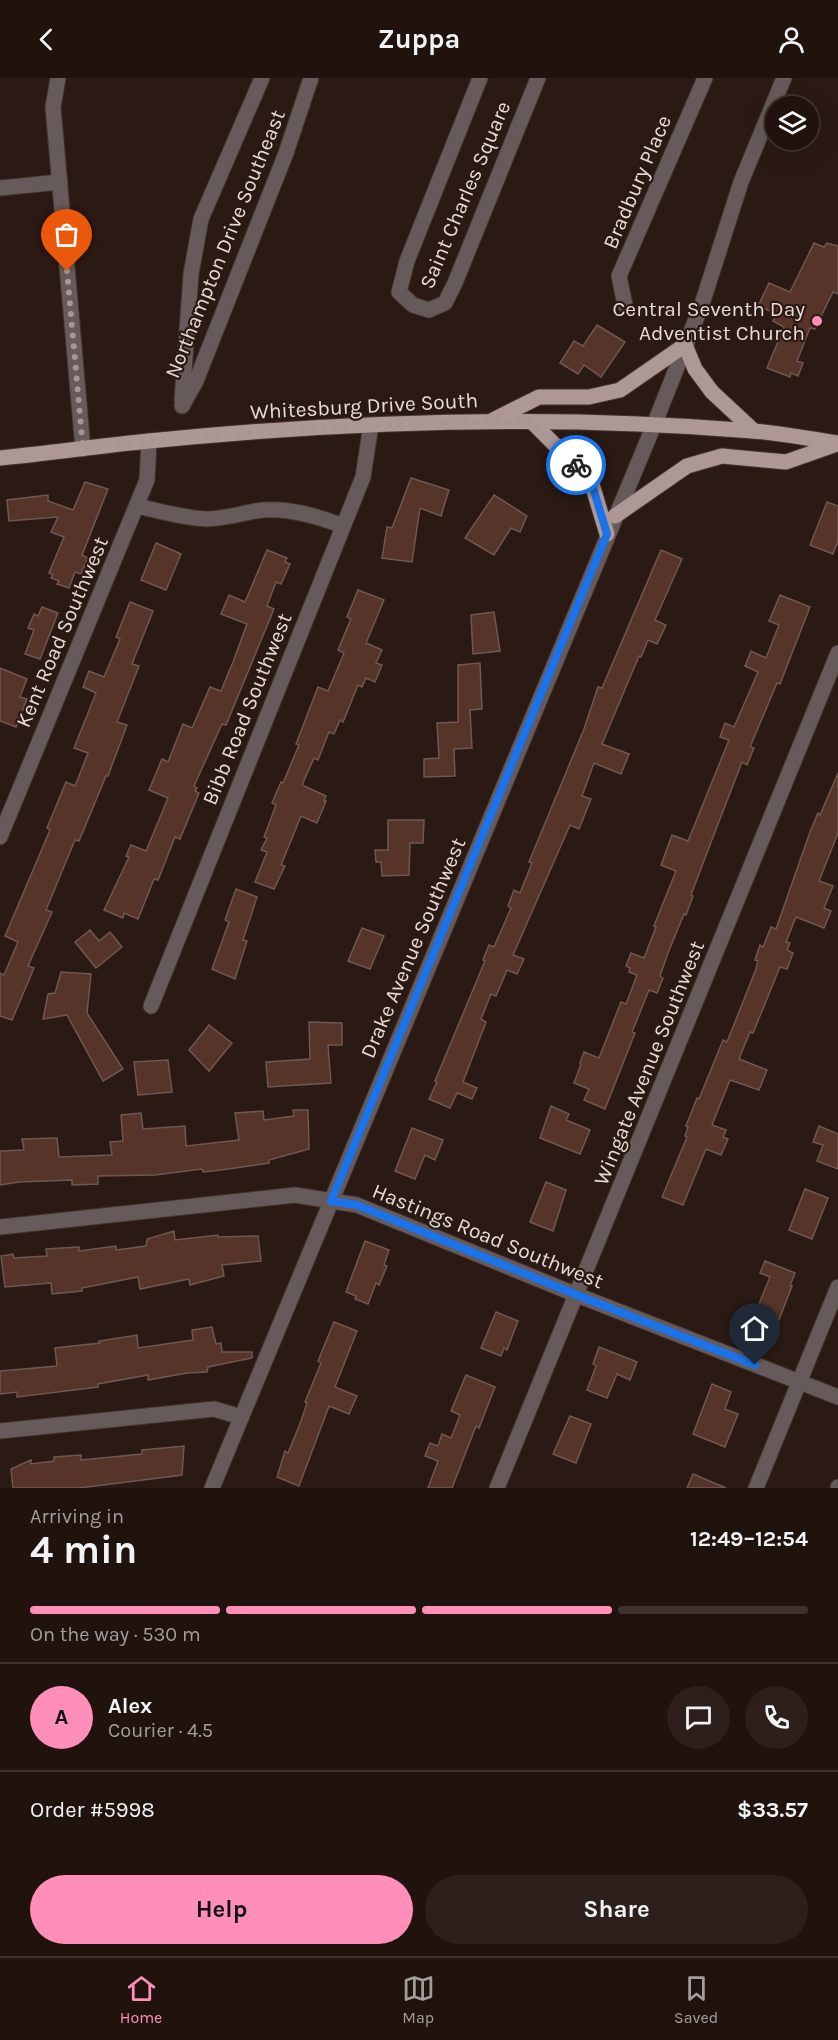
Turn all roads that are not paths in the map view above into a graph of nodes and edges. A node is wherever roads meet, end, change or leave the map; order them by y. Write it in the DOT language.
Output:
graph roads {
  1 [pos="58,78"];
  2 [pos="262,78"];
  3 [pos="311,78"];
  4 [pos="480,78"];
  5 [pos="538,78"];
  6 [pos="705,78"];
  7 [pos="784,78"];
  8 [pos="60,182"];
  9 [pos="0,188"];
  10 [pos="625,305"];
  11 [pos="686,345"];
  12 [pos="490,421"];
  13 [pos="532,422"];
  14 [pos="371,425"];
  15 [pos="654,425"];
  16 [pos="754,431"];
  17 [pos="149,441"];
  18 [pos="838,443"];
  19 [pos="83,449"];
  20 [pos="0,458"];
  21 [pos="137,506"];
  22 [pos="615,516"];
  23 [pos="343,526"];
  24 [pos="607,534"];
  25 [pos="838,653"];
  26 [pos="0,834"];
  27 [pos="151,1005"];
  28 [pos="331,1201"];
  29 [pos="0,1227"];
  30 [pos="838,1287"];
  31 [pos="577,1295"];
  32 [pos="799,1382"];
  33 [pos="838,1397"];
  34 [pos="241,1417"];
  35 [pos="0,1431"];
  36 [pos="212,1488"];
  37 [pos="497,1488"];
  38 [pos="756,1488"];
  1 -- 8 [label="street"];
  2 -- 3 [label="street, Northampton Drive Southeast"];
  4 -- 5 [label="street, Saint Charles Square"];
  6 -- 10 [label="street, Bradbury Place"];
  7 -- 11 [label="street, Drake Avenue Southwest"];
  8 -- 9 [label="street"];
  8 -- 19 [label="street"];
  11 -- 12 [label="main road"];
  11 -- 15 [label="street, Drake Avenue Southwest"];
  11 -- 16 [label="main road"];
  12 -- 13 [label="main road, Whitesburg Drive South"];
  12 -- 14 [label="main road, Whitesburg Drive South"];
  13 -- 15 [label="main road, Whitesburg Drive South"];
  13 -- 24 [label="main road"];
  14 -- 17 [label="main road, Whitesburg Drive South"];
  14 -- 23 [label="street, Bibb Road Southwest"];
  15 -- 16 [label="main road, Whitesburg Drive South"];
  15 -- 22 [label="street, Drake Avenue Southwest"];
  16 -- 18 [label="main road, Whitesburg Drive South"];
  17 -- 19 [label="main road, Whitesburg Drive South"];
  17 -- 21 [label="street, Kent Road Southwest"];
  18 -- 22 [label="main road"];
  19 -- 20 [label="main road, Whitesburg Drive South"];
  21 -- 23 [label="street"];
  21 -- 26 [label="street, Kent Road Southwest"];
  22 -- 24 [label="street, Drake Avenue Southwest"];
  23 -- 27 [label="street, Bibb Road Southwest"];
  24 -- 28 [label="street, Drake Avenue Southwest"];
  25 -- 31 [label="street, Wingate Avenue Southwest"];
  28 -- 29 [label="street, Hastings Road Southwest"];
  28 -- 31 [label="street, Hastings Road Southwest"];
  28 -- 34 [label="street, Drake Avenue Southwest"];
  30 -- 32 [label="street"];
  31 -- 32 [label="street, Hastings Road Southwest"];
  31 -- 37 [label="street, Wingate Avenue Southwest"];
  32 -- 33 [label="street, Hastings Road Southwest"];
  32 -- 38 [label="street"];
  34 -- 35 [label="street"];
  34 -- 36 [label="street, Drake Avenue Southwest"];
}
